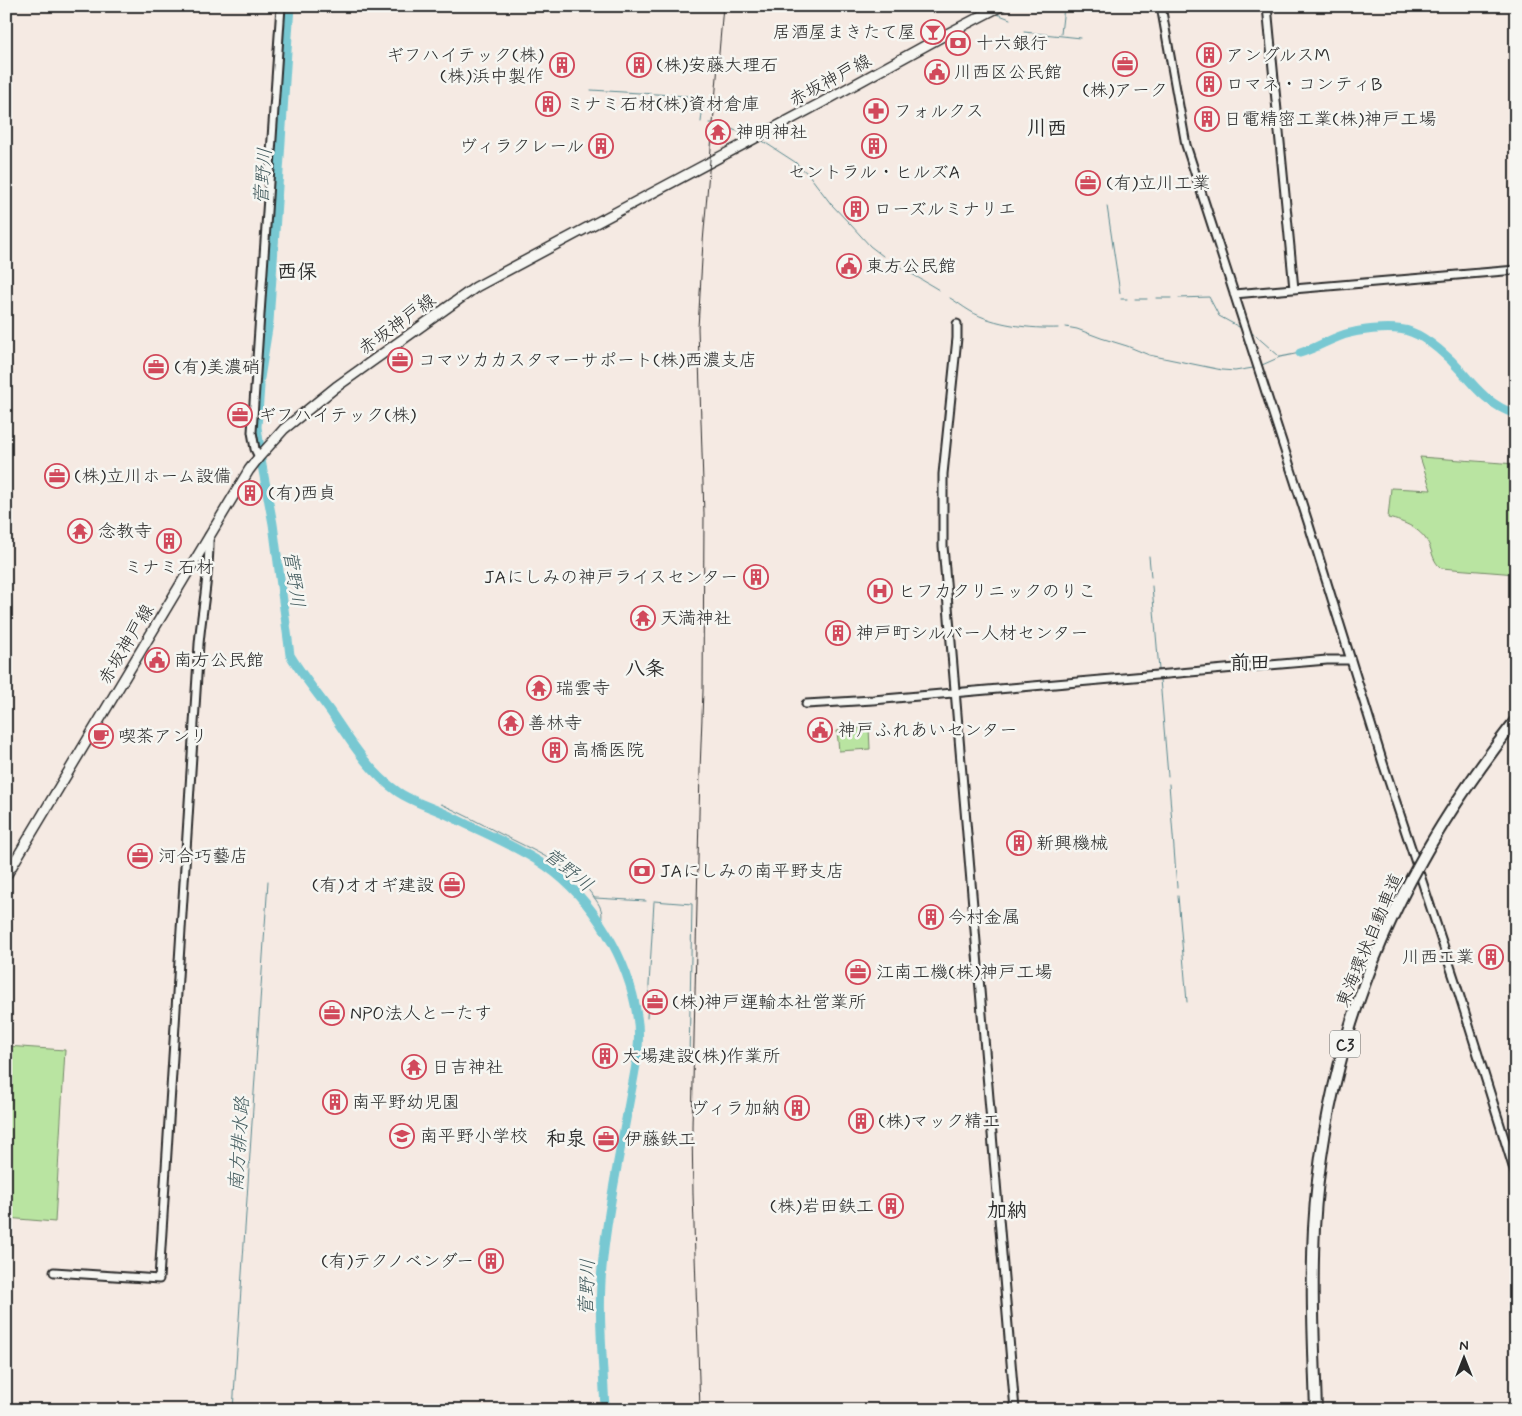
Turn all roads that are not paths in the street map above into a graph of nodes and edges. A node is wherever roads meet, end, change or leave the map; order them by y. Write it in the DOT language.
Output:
graph roads {
  1 [pos="280,6"];
  2 [pos="1001,6"];
  3 [pos="1161,6"];
  4 [pos="1267,6"];
  5 [pos="1516,270"];
  6 [pos="1294,289"];
  7 [pos="1234,294"];
  8 [pos="957,324"];
  9 [pos="259,457"];
  10 [pos="208,536"];
  11 [pos="1351,660"];
  12 [pos="954,693"];
  13 [pos="806,704"];
  14 [pos="1516,720"];
  15 [pos="6,876"];
  16 [pos="1516,1176"];
  17 [pos="54,1272"];
  18 [pos="1015,1410"];
  19 [pos="1316,1410"];
  1 -- 9 [label="street"];
  2 -- 9 [label="main road, 赤坂神戸線"];
  3 -- 7 [label="street"];
  4 -- 6 [label="street"];
  5 -- 6 [label="street"];
  6 -- 7 [label="street"];
  7 -- 11 [label="street"];
  8 -- 12 [label="street"];
  9 -- 10 [label="main road, 赤坂神戸線"];
  10 -- 15 [label="main road, 赤坂神戸線"];
  10 -- 17 [label="street"];
  11 -- 12 [label="street"];
  11 -- 16 [label="street"];
  12 -- 13 [label="street"];
  12 -- 18 [label="street"];
  14 -- 19 [label="highway, 東海環状自動車道 / C3, bridge"];
}
